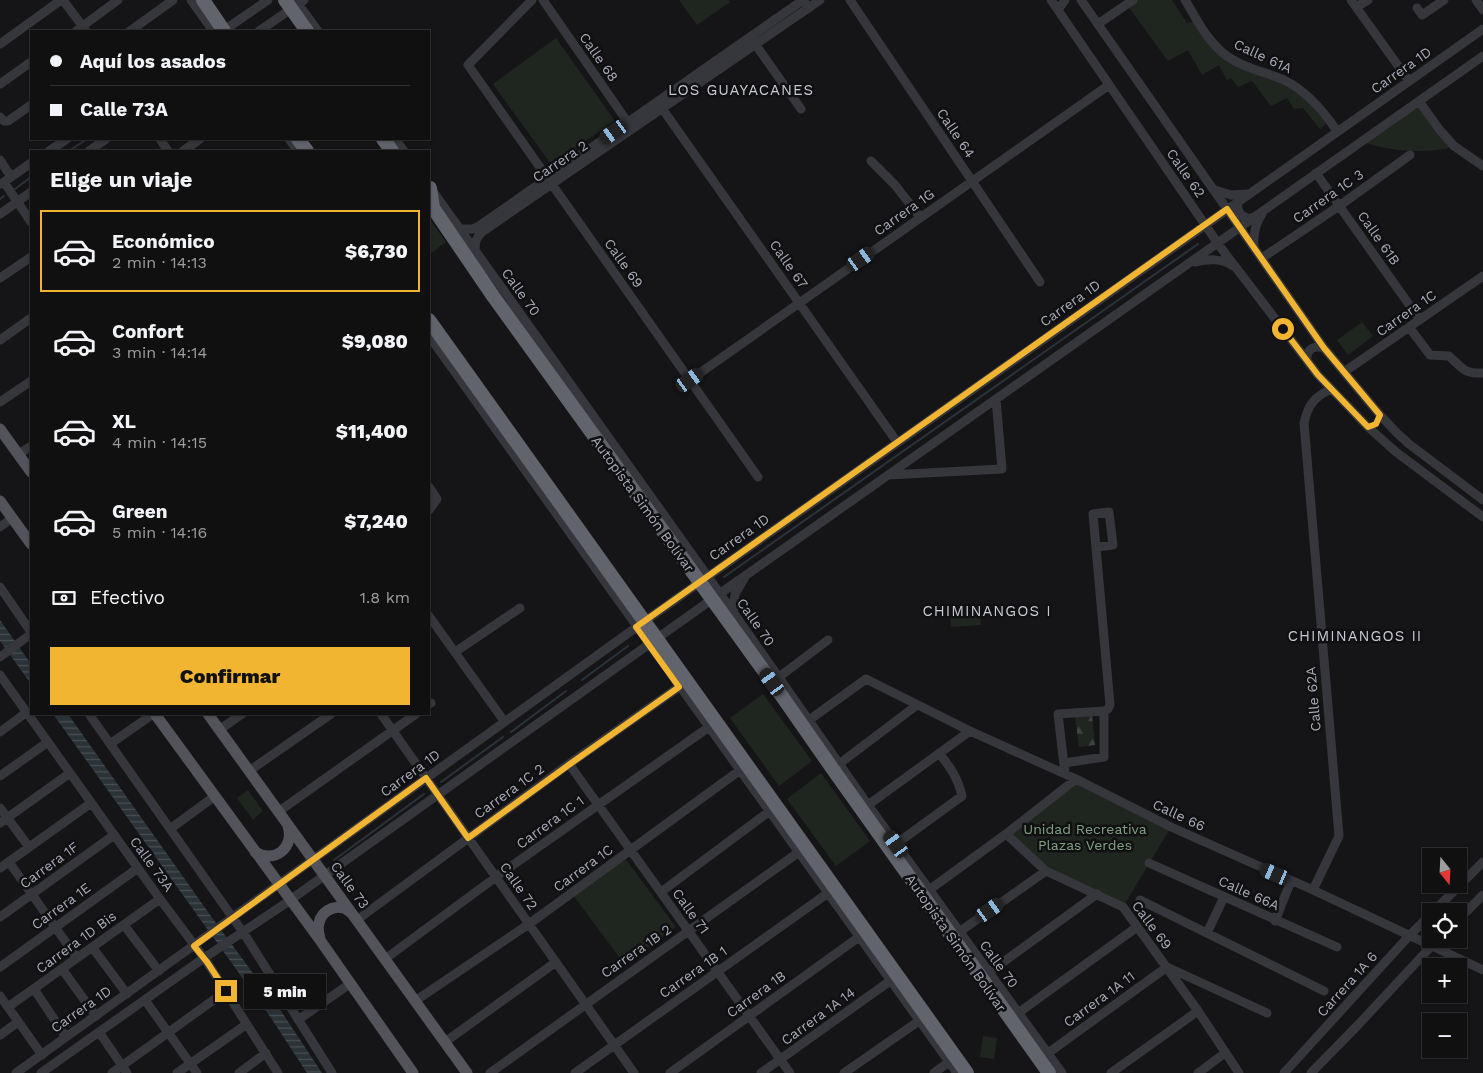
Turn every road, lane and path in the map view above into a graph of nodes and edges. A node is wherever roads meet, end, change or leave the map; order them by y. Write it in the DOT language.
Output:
graph roads {
  1 [pos="62,0"];
  2 [pos="118,0"];
  3 [pos="173,0"];
  4 [pos="191,0"];
  5 [pos="203,0"];
  6 [pos="268,0"];
  7 [pos="532,0"];
  8 [pos="543,0"];
  9 [pos="803,0"];
  10 [pos="820,0"];
  11 [pos="850,0"];
  12 [pos="1051,0"];
  13 [pos="1065,0"];
  14 [pos="1081,0"];
  15 [pos="1133,0"];
  16 [pos="1185,0"];
  17 [pos="1368,0"];
  18 [pos="1444,0"];
  19 [pos="1476,0"];
  20 [pos="295,3"];
  21 [pos="1354,4"];
  22 [pos="809,8"];
  23 [pos="1058,10"];
  24 [pos="1483,10"];
  25 [pos="1419,11"];
  26 [pos="1098,24"];
  27 [pos="1483,29"];
  28 [pos="81,30"];
  29 [pos="131,30"];
  30 [pos="212,30"];
  31 [pos="223,30"];
  32 [pos="225,30"];
  33 [pos="261,30"];
  34 [pos="308,30"];
  35 [pos="317,30"];
  36 [pos="753,41"];
  37 [pos="0,44"];
  38 [pos="1483,56"];
  39 [pos="30,63"];
  40 [pos="1410,81"];
  41 [pos="0,84"];
  42 [pos="1109,85"];
  43 [pos="1419,101"];
  44 [pos="660,105"];
  45 [pos="30,106"];
  46 [pos="801,109"];
  47 [pos="0,118"];
  48 [pos="630,126"];
  49 [pos="1337,131"];
  50 [pos="66,140"];
  51 [pos="105,140"];
  52 [pos="199,140"];
  53 [pos="50,150"];
  54 [pos="90,150"];
  55 [pos="184,150"];
  56 [pos="1410,155"];
  57 [pos="0,160"];
  58 [pos="872,161"];
  59 [pos="30,164"];
  60 [pos="1483,166"];
  61 [pos="1316,173"];
  62 [pos="5,181"];
  63 [pos="550,181"];
  64 [pos="972,181"];
  65 [pos="430,188"];
  66 [pos="1213,188"];
  67 [pos="30,193"];
  68 [pos="1250,193"];
  69 [pos="1241,199"];
  70 [pos="17,202"];
  71 [pos="431,205"];
  72 [pos="1339,206"];
  73 [pos="1194,208"];
  74 [pos="1227,209"];
  75 [pos="1265,210"];
  76 [pos="0,214"];
  77 [pos="1254,217"];
  78 [pos="920,218"];
  79 [pos="30,221"];
  80 [pos="1205,224"];
  81 [pos="1240,227"];
  82 [pos="459,229"];
  83 [pos="1189,236"];
  84 [pos="1218,243"];
  85 [pos="1254,248"];
  86 [pos="475,250"];
  87 [pos="30,258"];
  88 [pos="1262,258"];
  89 [pos="1189,264"];
  90 [pos="1235,267"];
  91 [pos="1483,276"];
  92 [pos="0,278"];
  93 [pos="1040,282"];
  94 [pos="503,296"];
  95 [pos="799,303"];
  96 [pos="30,319"];
  97 [pos="1420,320"];
  98 [pos="430,327"];
  99 [pos="1409,327"];
  100 [pos="0,340"];
  101 [pos="432,348"];
  102 [pos="1324,348"];
  103 [pos="1307,360"];
  104 [pos="1344,372"];
  105 [pos="1483,373"];
  106 [pos="690,380"];
  107 [pos="30,382"];
  108 [pos="1331,389"];
  109 [pos="996,400"];
  110 [pos="0,402"];
  111 [pos="1380,415"];
  112 [pos="1368,427"];
  113 [pos="0,429"];
  114 [pos="897,442"];
  115 [pos="0,446"];
  116 [pos="30,446"];
  117 [pos="17,452"];
  118 [pos="909,461"];
  119 [pos="30,471"];
  120 [pos="910,474"];
  121 [pos="888,475"];
  122 [pos="758,477"];
  123 [pos="430,488"];
  124 [pos="1483,500"];
  125 [pos="0,501"];
  126 [pos="430,509"];
  127 [pos="1483,517"];
  128 [pos="12,518"];
  129 [pos="0,527"];
  130 [pos="30,543"];
  131 [pos="1096,547"];
  132 [pos="684,552"];
  133 [pos="604,573"];
  134 [pos="750,573"];
  135 [pos="703,579"];
  136 [pos="0,587"];
  137 [pos="715,597"];
  138 [pos="520,608"];
  139 [pos="733,614"];
  140 [pos="430,617"];
  141 [pos="640,624"];
  142 [pos="30,632"];
  143 [pos="30,634"];
  144 [pos="828,640"];
  145 [pos="653,642"];
  146 [pos="455,652"];
  147 [pos="0,657"];
  148 [pos="779,678"];
  149 [pos="2,680"];
  150 [pos="679,687"];
  151 [pos="917,705"];
  152 [pos="1104,711"];
  153 [pos="27,712"];
  154 [pos="90,715"];
  155 [pos="153,715"];
  156 [pos="155,715"];
  157 [pos="209,715"];
  158 [pos="241,715"];
  159 [pos="329,715"];
  160 [pos="382,715"];
  161 [pos="415,715"];
  162 [pos="504,722"];
  163 [pos="805,723"];
  164 [pos="709,727"];
  165 [pos="219,730"];
  166 [pos="393,731"];
  167 [pos="970,731"];
  168 [pos="0,732"];
  169 [pos="48,742"];
  170 [pos="110,744"];
  171 [pos="939,753"];
  172 [pos="1064,763"];
  173 [pos="570,764"];
  174 [pos="839,764"];
  175 [pos="744,768"];
  176 [pos="70,772"];
  177 [pos="249,772"];
  178 [pos="1064,774"];
  179 [pos="0,776"];
  180 [pos="426,778"];
  181 [pos="1076,779"];
  182 [pos="438,795"];
  183 [pos="215,796"];
  184 [pos="91,803"];
  185 [pos="598,804"];
  186 [pos="868,805"];
  187 [pos="0,808"];
  188 [pos="770,811"];
  189 [pos="278,812"];
  190 [pos="4,820"];
  191 [pos="288,825"];
  192 [pos="170,829"];
  193 [pos="1006,834"];
  194 [pos="114,835"];
  195 [pos="468,838"];
  196 [pos="896,844"];
  197 [pos="29,847"];
  198 [pos="254,850"];
  199 [pos="631,850"];
  200 [pos="799,852"];
  201 [pos="313,859"];
  202 [pos="8,862"];
  203 [pos="1483,862"];
  204 [pos="1149,863"];
  205 [pos="0,868"];
  206 [pos="138,868"];
  207 [pos="1046,871"];
  208 [pos="324,875"];
  209 [pos="496,878"];
  210 [pos="1291,881"];
  211 [pos="279,884"];
  212 [pos="929,890"];
  213 [pos="1313,890"];
  214 [pos="661,892"];
  215 [pos="828,893"];
  216 [pos="31,894"];
  217 [pos="1096,894"];
  218 [pos="1483,895"];
  219 [pos="1224,897"];
  220 [pos="160,899"];
  221 [pos="291,899"];
  222 [pos="1140,900"];
  223 [pos="1441,903"];
  224 [pos="1467,910"];
  225 [pos="0,917"];
  226 [pos="232,918"];
  227 [pos="355,918"];
  228 [pos="1275,920"];
  229 [pos="1422,922"];
  230 [pos="529,924"];
  231 [pos="124,925"];
  232 [pos="1137,927"];
  233 [pos="55,928"];
  234 [pos="689,931"];
  235 [pos="243,932"];
  236 [pos="959,932"];
  237 [pos="1207,934"];
  238 [pos="859,936"];
  239 [pos="1409,936"];
  240 [pos="320,940"];
  241 [pos="1422,942"];
  242 [pos="194,946"];
  243 [pos="92,947"];
  244 [pos="1337,947"];
  245 [pos="1428,948"];
  246 [pos="1434,948"];
  247 [pos="180,956"];
  248 [pos="77,958"];
  249 [pos="204,958"];
  250 [pos="385,959"];
  251 [pos="556,962"];
  252 [pos="0,967"];
  253 [pos="1166,967"];
  254 [pos="190,968"];
  255 [pos="62,969"];
  256 [pos="1483,970"];
  257 [pos="158,971"];
  258 [pos="718,971"];
  259 [pos="988,973"];
  260 [pos="1183,974"];
  261 [pos="890,981"];
  262 [pos="1177,982"];
  263 [pos="351,983"];
  264 [pos="34,988"];
  265 [pos="226,991"];
  266 [pos="1324,991"];
  267 [pos="127,994"];
  268 [pos="0,996"];
  269 [pos="145,1000"];
  270 [pos="415,1001"];
  271 [pos="586,1004"];
  272 [pos="8,1007"];
  273 [pos="1198,1011"];
  274 [pos="1018,1013"];
  275 [pos="1267,1013"];
  276 [pos="96,1016"];
  277 [pos="749,1016"];
  278 [pos="298,1020"];
  279 [pos="919,1021"];
  280 [pos="18,1022"];
  281 [pos="246,1024"];
  282 [pos="99,1032"];
  283 [pos="168,1033"];
  284 [pos="0,1035"];
  285 [pos="66,1037"];
  286 [pos="445,1042"];
  287 [pos="614,1045"];
  288 [pos="1226,1052"];
  289 [pos="266,1053"];
  290 [pos="42,1055"];
  291 [pos="1044,1057"];
  292 [pos="781,1059"];
  293 [pos="949,1062"];
  294 [pos="191,1064"];
  295 [pos="52,1070"];
  296 [pos="124,1070"];
  297 [pos="408,1071"];
  298 [pos="16,1073"];
  299 [pos="42,1073"];
  300 [pos="112,1073"];
  301 [pos="178,1073"];
  302 [pos="197,1073"];
  303 [pos="239,1073"];
  304 [pos="278,1073"];
  305 [pos="332,1073"];
  306 [pos="467,1073"];
  307 [pos="490,1073"];
  308 [pos="575,1073"];
  309 [pos="634,1073"];
  310 [pos="670,1073"];
  311 [pos="761,1073"];
  312 [pos="790,1073"];
  313 [pos="844,1073"];
  314 [pos="934,1073"];
  315 [pos="957,1073"];
  316 [pos="967,1073"];
  317 [pos="1049,1073"];
  318 [pos="1062,1073"];
  319 [pos="1111,1073"];
  320 [pos="1198,1073"];
  321 [pos="1239,1073"];
  322 [pos="1284,1073"];
  323 [pos="1311,1073"];
  1 -- 28 [label="street"];
  1 -- 37 [label="street"];
  2 -- 28 [label="street"];
  3 -- 29 [label="street"];
  4 -- 30 [label="street"];
  5 -- 31 [label="highway"];
  6 -- 32 [label="street"];
  7 -- 63 [label="street, Calle 69"];
  8 -- 48 [label="street, Calle 68"];
  9 -- 22 [label="street"];
  9 -- 36 [label="street, Carrera 2"];
  10 -- 22 [label="street, Carrera 2"];
  11 -- 64 [label="street, Calle 64"];
  12 -- 23 [label="street, Calle 62"];
  13 -- 23 [label="street"];
  14 -- 26 [label="street, Calle 62"];
  15 -- 26 [label="street"];
  16 -- 49 [label="street, Calle 61A"];
  17 -- 21 [label="street"];
  18 -- 25 [label="street"];
  19 -- 24 [label="street"];
  20 -- 33 [label="street"];
  20 -- 34 [label="highway"];
  20 -- 35 [label="street"];
  21 -- 40 [label="street"];
  22 -- 36 [label="street, Carrera 2"];
  23 -- 42 [label="street, Calle 62"];
  26 -- 66 [label="street, Calle 62"];
  27 -- 40 [label="street, Carrera 1D"];
  36 -- 44 [label="street, Carrera 2"];
  36 -- 46 [label="street"];
  38 -- 43 [label="street"];
  39 -- 41 [label="street"];
  40 -- 49 [label="street, Carrera 1D"];
  42 -- 64 [label="street, Carrera 1G"];
  42 -- 73 [label="street, Calle 62"];
  43 -- 60 [label="street"];
  43 -- 61 [label="street"];
  44 -- 48 [label="street, Carrera 2"];
  44 -- 95 [label="street, Calle 67"];
  45 -- 47 [label="street"];
  48 -- 63 [label="street, Carrera 2"];
  49 -- 68 [label="street, Carrera 1D"];
  50 -- 53 [label="street"];
  51 -- 54 [label="street"];
  52 -- 55 [label="street"];
  56 -- 72 [label="street, Carrera 1C 3"];
  57 -- 62 [label="street"];
  58 -- 78 [label="street"];
  59 -- 62 [label="street"];
  61 -- 72 [label="street, Calle 61B"];
  61 -- 75 [label="street"];
  62 -- 70 [label="street"];
  63 -- 82 [label="street, Carrera 2"];
  63 -- 86 [label="street, Carrera 2"];
  63 -- 106 [label="street, Calle 69"];
  64 -- 78 [label="street, Carrera 1G"];
  64 -- 93 [label="street, Calle 64"];
  65 -- 82 [label="street, Calle 70"];
  66 -- 68 [label="street"];
  66 -- 74 [label="street, Calle 62"];
  67 -- 70 [label="street"];
  68 -- 69 [label="street, Carrera 1D"];
  69 -- 74 [label="street, Carrera 1D"];
  69 -- 77 [label="street"];
  70 -- 76 [label="street"];
  70 -- 79 [label="street"];
  71 -- 94 [label="highway"];
  72 -- 88 [label="street, Carrera 1C 3"];
  72 -- 97 [label="street, Calle 61B"];
  73 -- 80 [label="street, Calle 62"];
  73 -- 83 [label="street"];
  74 -- 80 [label="street, Carrera 1D"];
  74 -- 81 [label="street, Calle 62"];
  75 -- 77 [label="street"];
  75 -- 85 [label="street"];
  77 -- 81 [label="street"];
  78 -- 95 [label="street, Carrera 1G"];
  80 -- 83 [label="street, Carrera 1D"];
  80 -- 84 [label="street, Calle 62"];
  81 -- 84 [label="street"];
  81 -- 85 [label="street, Calle 62"];
  82 -- 86 [label="street, Calle 70"];
  83 -- 114 [label="street, Carrera 1D"];
  84 -- 89 [label="street"];
  84 -- 90 [label="street, Calle 62"];
  85 -- 88 [label="street, Calle 62"];
  86 -- 94 [label="street, Calle 70"];
  87 -- 92 [label="street"];
  88 -- 102 [label="street, Calle 62"];
  89 -- 90 [label="street"];
  89 -- 109 [label="street"];
  90 -- 103 [label="street, Calle 62"];
  91 -- 97 [label="street, Carrera 1C"];
  94 -- 132 [label="street, Calle 70"];
  94 -- 132 [label="highway, Autopista Simón Bolívar"];
  95 -- 106 [label="street, Carrera 1G"];
  95 -- 114 [label="street, Calle 67"];
  96 -- 100 [label="street"];
  97 -- 99 [label="street, Carrera 1C"];
  98 -- 101 [label="street"];
  98 -- 133 [label="highway"];
  99 -- 104 [label="street, Carrera 1C"];
  99 -- 105 [label="street"];
  101 -- 133 [label="street"];
  102 -- 103 [label="street"];
  102 -- 104 [label="street, Calle 62"];
  103 -- 108 [label="street, Calle 62"];
  104 -- 111 [label="street, Calle 62"];
  106 -- 122 [label="street, Calle 69"];
  107 -- 110 [label="street"];
  108 -- 112 [label="street, Calle 62"];
  108 -- 213 [label="street, Calle 62A"];
  109 -- 118 [label="street"];
  109 -- 120 [label="street"];
  111 -- 112 [label="street"];
  111 -- 124 [label="street, Calle 62"];
  112 -- 127 [label="street, Calle 62"];
  113 -- 117 [label="main road"];
  114 -- 135 [label="street, Carrera 1D"];
  115 -- 117 [label="main road"];
  116 -- 117 [label="street"];
  117 -- 119 [label="main road"];
  118 -- 120 [label="street"];
  118 -- 121 [label="street"];
  120 -- 121 [label="street"];
  121 -- 134 [label="street"];
  123 -- 126 [label="street"];
  125 -- 128 [label="main road"];
  128 -- 129 [label="street"];
  128 -- 130 [label="main road"];
  131 -- 152 [label="street"];
  132 -- 135 [label="highway, Autopista Simón Bolívar"];
  133 -- 141 [label="highway"];
  134 -- 137 [label="street"];
  134 -- 139 [label="street"];
  135 -- 137 [label="highway, Autopista Simón Bolívar"];
  135 -- 141 [label="street, Carrera 1D"];
  136 -- 142 [label="street"];
  137 -- 139 [label="street, Calle 70"];
  137 -- 145 [label="street"];
  137 -- 163 [label="highway, Autopista Simón Bolívar"];
  138 -- 146 [label="street"];
  139 -- 148 [label="street, Calle 70"];
  140 -- 146 [label="street"];
  141 -- 145 [label="highway"];
  141 -- 162 [label="street, Carrera 1D"];
  143 -- 147 [label="street"];
  144 -- 148 [label="street"];
  145 -- 150 [label="street"];
  145 -- 175 [label="highway"];
  145 -- 182 [label="street"];
  146 -- 162 [label="street"];
  148 -- 163 [label="street, Calle 70"];
  149 -- 153 [label="street, Calle 73A"];
  150 -- 164 [label="street"];
  150 -- 173 [label="street, Carrera 1C 2"];
  151 -- 163 [label="street, Calle 66"];
  151 -- 167 [label="street, Calle 66"];
  151 -- 174 [label="street"];
  152 -- 172 [label="street"];
  152 -- 172 [label="street"];
  153 -- 168 [label="street"];
  153 -- 169 [label="street, Calle 73A"];
  154 -- 170 [label="street"];
  155 -- 170 [label="street"];
  156 -- 183 [label="main road"];
  157 -- 165 [label="main road, Calle 73"];
  158 -- 165 [label="street"];
  159 -- 177 [label="street"];
  160 -- 166 [label="street, Calle 72"];
  161 -- 166 [label="street"];
  162 -- 180 [label="street, Carrera 1D"];
  163 -- 174 [label="street, Calle 70"];
  163 -- 291 [label="highway, Autopista Simón Bolívar"];
  164 -- 175 [label="street"];
  164 -- 185 [label="street, Carrera 1C 1"];
  165 -- 177 [label="main road, Calle 73"];
  166 -- 180 [label="street, Calle 72"];
  166 -- 189 [label="street"];
  167 -- 171 [label="street"];
  167 -- 178 [label="street, Calle 66"];
  169 -- 176 [label="street, Calle 73A"];
  169 -- 179 [label="street"];
  170 -- 192 [label="street"];
  171 -- 186 [label="street"];
  171 -- 196 [label="street"];
  172 -- 178 [label="street"];
  173 -- 185 [label="street, Calle 71"];
  173 -- 195 [label="street, Carrera 1C 2"];
  174 -- 186 [label="street, Calle 70"];
  175 -- 188 [label="street"];
  175 -- 199 [label="street, Carrera 1C"];
  175 -- 316 [label="highway"];
  176 -- 184 [label="street, Calle 73A"];
  176 -- 190 [label="street"];
  177 -- 189 [label="main road, Calle 73"];
  178 -- 181 [label="street, Calle 66"];
  180 -- 182 [label="street, Calle 72"];
  180 -- 201 [label="street, Carrera 1D"];
  181 -- 193 [label="street"];
  181 -- 210 [label="street, Calle 66"];
  182 -- 195 [label="street, Calle 72"];
  182 -- 208 [label="street"];
  183 -- 192 [label="street"];
  183 -- 198 [label="main road"];
  184 -- 194 [label="street, Calle 73A"];
  184 -- 197 [label="street"];
  185 -- 199 [label="street, Calle 71"];
  185 -- 209 [label="street, Carrera 1C 1"];
  186 -- 196 [label="street, Calle 70"];
  187 -- 190 [label="street"];
  188 -- 200 [label="street"];
  188 -- 214 [label="street"];
  189 -- 191 [label="main road, Calle 73"];
  190 -- 197 [label="street"];
  191 -- 198 [label="main road"];
  191 -- 201 [label="main road, Calle 73"];
  192 -- 226 [label="street"];
  193 -- 207 [label="street, Calle 69"];
  193 -- 212 [label="street"];
  194 -- 206 [label="street, Calle 73A"];
  194 -- 216 [label="street, Carrera 1F"];
  195 -- 209 [label="street, Calle 72"];
  195 -- 227 [label="street, Carrera 1C 2"];
  196 -- 212 [label="street, Calle 70"];
  197 -- 202 [label="street"];
  198 -- 211 [label="main road"];
  199 -- 214 [label="street, Calle 71"];
  199 -- 230 [label="street, Carrera 1C"];
  200 -- 215 [label="street"];
  200 -- 234 [label="street, Carrera 1B 2"];
  201 -- 208 [label="main road, Calle 73"];
  201 -- 211 [label="street, Carrera 1D"];
  202 -- 205 [label="street"];
  202 -- 216 [label="street"];
  203 -- 223 [label="street, Carrera 1A 6"];
  204 -- 219 [label="street, Calle 66A"];
  206 -- 220 [label="street, Calle 73A"];
  206 -- 233 [label="street, Carrera 1E"];
  207 -- 217 [label="street, Calle 69"];
  207 -- 236 [label="street"];
  208 -- 221 [label="street"];
  208 -- 227 [label="main road, Calle 73"];
  209 -- 230 [label="street, Calle 72"];
  209 -- 250 [label="street, Carrera 1C 1"];
  210 -- 213 [label="street, Calle 66"];
  210 -- 228 [label="street"];
  211 -- 221 [label="main road"];
  211 -- 226 [label="street, Carrera 1D"];
  212 -- 236 [label="street, Calle 70"];
  213 -- 239 [label="street, Calle 66"];
  214 -- 234 [label="street, Calle 71"];
  215 -- 238 [label="street"];
  215 -- 258 [label="street, Carrera 1B 1"];
  216 -- 225 [label="street, Carrera 1F"];
  216 -- 233 [label="street"];
  217 -- 232 [label="street, Calle 69"];
  217 -- 259 [label="street"];
  218 -- 224 [label="street"];
  219 -- 228 [label="street, Calle 66A"];
  219 -- 237 [label="street"];
  220 -- 231 [label="street, Carrera 1D Bis"];
  220 -- 242 [label="street, Calle 73A"];
  221 -- 235 [label="street"];
  221 -- 240 [label="main road"];
  222 -- 237 [label="street"];
  226 -- 235 [label="street"];
  226 -- 242 [label="street, Carrera 1D"];
  227 -- 240 [label="main road"];
  227 -- 250 [label="main road, Calle 73"];
  228 -- 244 [label="street, Calle 66A"];
  229 -- 239 [label="street, Carrera 1A 6"];
  230 -- 251 [label="street, Calle 72"];
  230 -- 270 [label="street, Carrera 1C"];
  231 -- 243 [label="street, Carrera 1D Bis"];
  231 -- 257 [label="street"];
  232 -- 253 [label="street, Calle 69"];
  232 -- 274 [label="street"];
  233 -- 248 [label="street"];
  233 -- 252 [label="street, Carrera 1E"];
  234 -- 258 [label="street, Calle 71"];
  234 -- 271 [label="street, Carrera 1B 2"];
  235 -- 249 [label="street"];
  235 -- 278 [label="street"];
  236 -- 259 [label="street, Calle 70"];
  237 -- 266 [label="street"];
  238 -- 261 [label="street"];
  238 -- 277 [label="street, Carrera 1B"];
  239 -- 241 [label="street, Calle 66"];
  239 -- 322 [label="street, Carrera 1A 6"];
  240 -- 263 [label="main road"];
  242 -- 247 [label="street, Carrera 1D"];
  242 -- 249 [label="street, Calle 73A"];
  243 -- 248 [label="street, Carrera 1D Bis"];
  243 -- 267 [label="street"];
  245 -- 323 [label="street"];
  246 -- 256 [label="street, Calle 66"];
  247 -- 254 [label="street"];
  247 -- 257 [label="street, Carrera 1D"];
  248 -- 255 [label="street, Carrera 1D Bis"];
  249 -- 254 [label="street"];
  249 -- 265 [label="street, Calle 73A"];
  250 -- 270 [label="main road, Calle 73"];
  251 -- 271 [label="street, Calle 72"];
  251 -- 286 [label="street"];
  253 -- 260 [label="street"];
  253 -- 262 [label="street, Calle 69"];
  253 -- 291 [label="street, Carrera 1A 11"];
  254 -- 269 [label="street"];
  255 -- 264 [label="street, Carrera 1D Bis"];
  255 -- 276 [label="street"];
  257 -- 267 [label="street, Carrera 1D"];
  258 -- 277 [label="street, Calle 71"];
  258 -- 287 [label="street, Carrera 1B 1"];
  259 -- 274 [label="street, Calle 70"];
  260 -- 262 [label="street"];
  260 -- 275 [label="street"];
  261 -- 279 [label="street"];
  261 -- 292 [label="street, Carrera 1A 14"];
  262 -- 273 [label="street, Calle 69"];
  263 -- 278 [label="street"];
  263 -- 297 [label="main road"];
  264 -- 272 [label="street, Carrera 1D Bis"];
  264 -- 285 [label="street"];
  265 -- 281 [label="street, Calle 73A"];
  265 -- 283 [label="street"];
  267 -- 276 [label="street, Carrera 1D"];
  268 -- 272 [label="street"];
  269 -- 282 [label="street"];
  269 -- 283 [label="street"];
  270 -- 286 [label="main road, Calle 73"];
  271 -- 287 [label="street, Calle 72"];
  271 -- 307 [label="street, Carrera 1B 2"];
  272 -- 280 [label="street"];
  273 -- 288 [label="street, Calle 69"];
  273 -- 319 [label="street"];
  274 -- 291 [label="street, Calle 70"];
  276 -- 285 [label="street, Carrera 1D"];
  277 -- 292 [label="street, Calle 71"];
  277 -- 310 [label="street, Carrera 1B"];
  278 -- 305 [label="street"];
  279 -- 293 [label="street"];
  279 -- 313 [label="street"];
  280 -- 284 [label="street"];
  280 -- 290 [label="street"];
  281 -- 289 [label="street, Calle 73A"];
  281 -- 294 [label="street"];
  282 -- 295 [label="street"];
  282 -- 296 [label="street"];
  283 -- 294 [label="street"];
  283 -- 296 [label="street"];
  285 -- 290 [label="street, Carrera 1D"];
  286 -- 306 [label="main road, Calle 73"];
  287 -- 308 [label="street, Carrera 1B 1"];
  287 -- 309 [label="street, Calle 72"];
  288 -- 320 [label="street"];
  288 -- 321 [label="street, Calle 69"];
  289 -- 303 [label="street"];
  289 -- 304 [label="street, Calle 73A"];
  290 -- 298 [label="street, Carrera 1D"];
  291 -- 317 [label="highway, Autopista Simón Bolívar"];
  291 -- 318 [label="street, Calle 70"];
  292 -- 311 [label="street, Carrera 1A 14"];
  292 -- 312 [label="street, Calle 71"];
  293 -- 314 [label="street"];
  293 -- 315 [label="street"];
  294 -- 301 [label="street"];
  294 -- 302 [label="street"];
  295 -- 299 [label="street"];
  296 -- 300 [label="street"];
}
